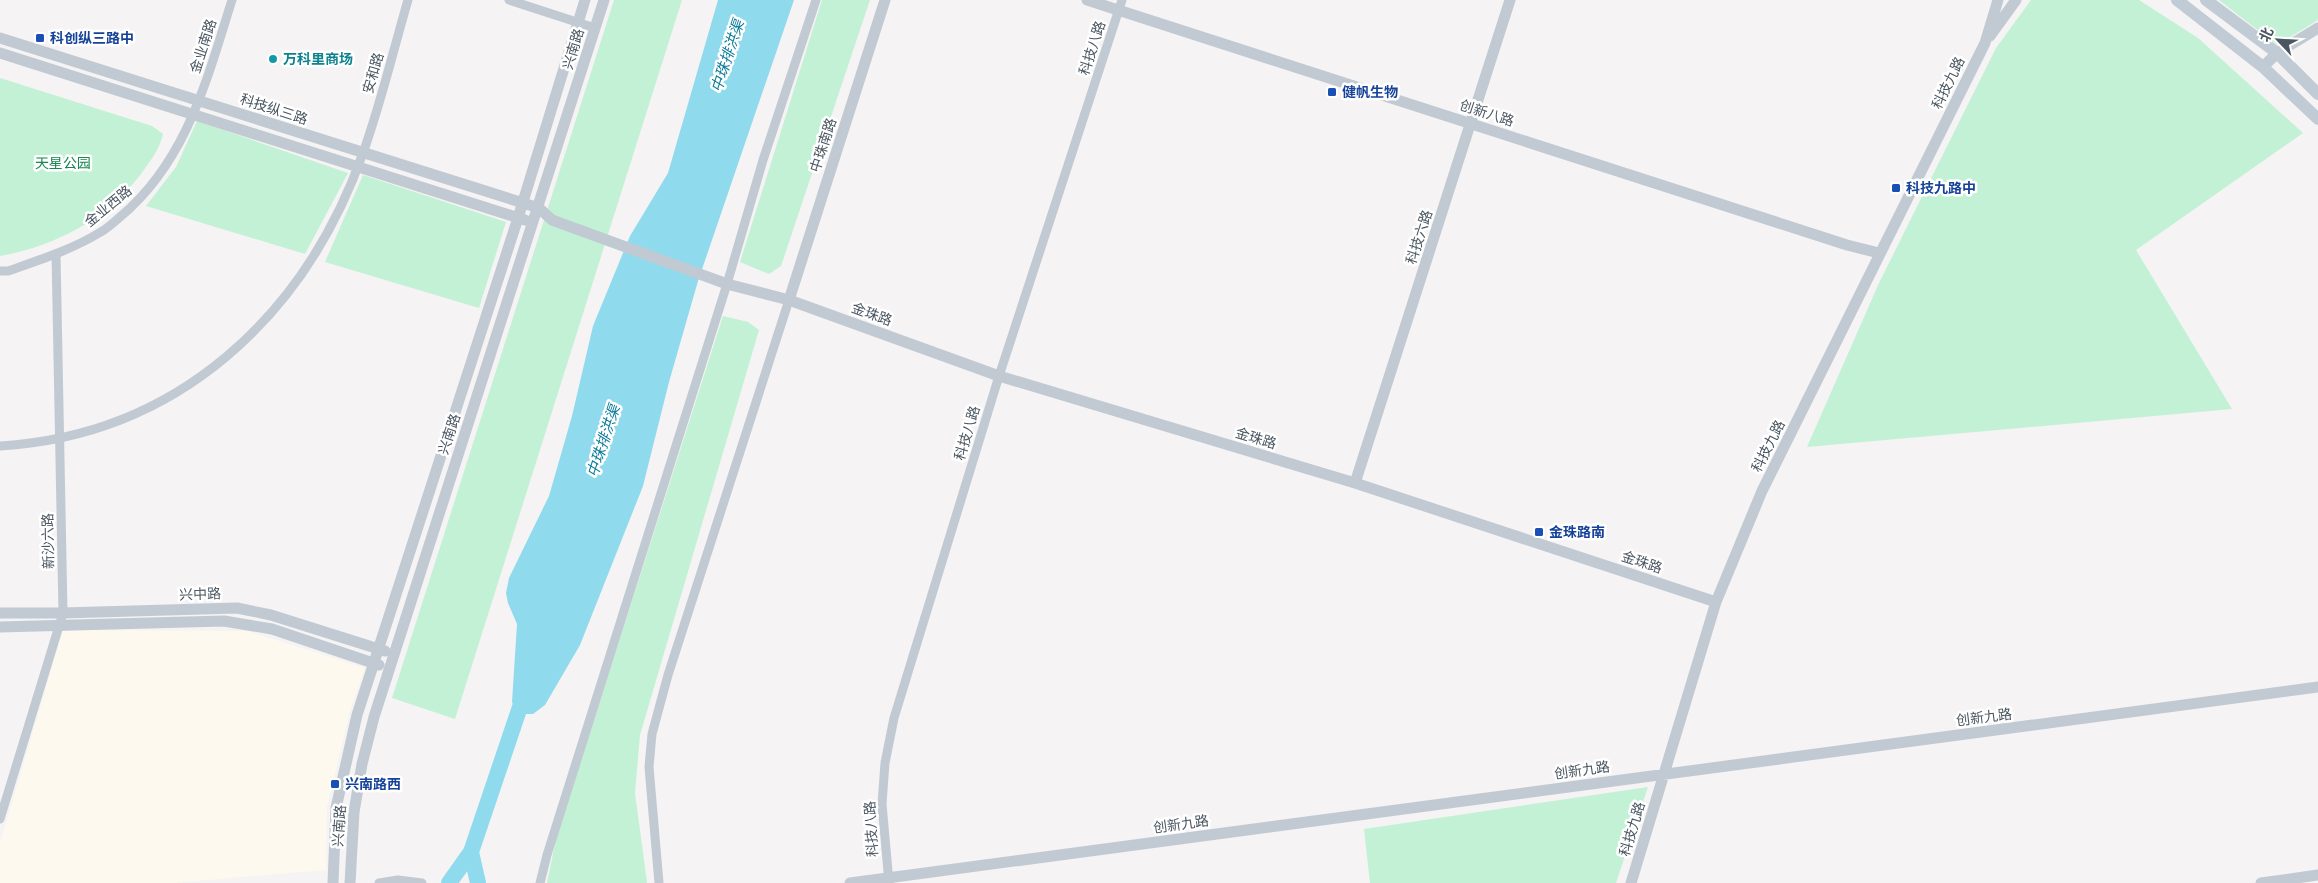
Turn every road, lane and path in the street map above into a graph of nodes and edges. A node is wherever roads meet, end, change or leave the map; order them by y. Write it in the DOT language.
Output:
graph roads {
  1 [pos="232,0"];
  2 [pos="408,0"];
  3 [pos="509,0"];
  4 [pos="585,0"];
  5 [pos="604,0"];
  6 [pos="816,0"];
  7 [pos="885,0"];
  8 [pos="1087,0"];
  9 [pos="1510,0"];
  10 [pos="1998,0"];
  11 [pos="2016,0"];
  12 [pos="2177,0"];
  13 [pos="2206,0"];
  14 [pos="1120,5"];
  15 [pos="577,23"];
  16 [pos="595,28"];
  17 [pos="2318,28"];
  18 [pos="0,38"];
  19 [pos="1985,43"];
  20 [pos="0,53"];
  21 [pos="2277,53"];
  22 [pos="2263,68"];
  23 [pos="2318,94"];
  24 [pos="200,101"];
  25 [pos="194,114"];
  26 [pos="2318,119"];
  27 [pos="1472,124"];
  28 [pos="363,153"];
  29 [pos="358,167"];
  30 [pos="523,203"];
  31 [pos="539,208"];
  32 [pos="518,218"];
  33 [pos="552,220"];
  34 [pos="534,223"];
  35 [pos="56,254"];
  36 [pos="1879,254"];
  37 [pos="0,271"];
  38 [pos="727,284"];
  39 [pos="788,300"];
  40 [pos="999,376"];
  41 [pos="60,438"];
  42 [pos="0,446"];
  43 [pos="1355,483"];
  44 [pos="1716,602"];
  45 [pos="0,613"];
  46 [pos="63,613"];
  47 [pos="0,627"];
  48 [pos="60,627"];
  49 [pos="378,648"];
  50 [pos="394,654"];
  51 [pos="374,663"];
  52 [pos="389,668"];
  53 [pos="2318,687"];
  54 [pos="1665,773"];
  55 [pos="0,819"];
  56 [pos="2318,875"];
  57 [pos="888,880"];
  58 [pos="333,883"];
  59 [pos="350,883"];
  60 [pos="379,883"];
  61 [pos="422,883"];
  62 [pos="540,883"];
  63 [pos="659,883"];
  64 [pos="850,883"];
  65 [pos="1631,883"];
  66 [pos="2261,883"];
  1 -- 24 [label="street, 金业南路"];
  2 -- 28 [label="street, 安和路"];
  3 -- 15 [label="street"];
  4 -- 15 [label="street, 兴南路"];
  5 -- 16 [label="street, 兴南路"];
  6 -- 38 [label="street"];
  7 -- 39 [label="street, 中珠南路"];
  8 -- 14 [label="street, 创新八路"];
  9 -- 27 [label="street, 科技六路"];
  10 -- 19 [label="street, 科技九路"];
  11 -- 19 [label="street, 科技九路"];
  12 -- 22 [label="main road"];
  13 -- 21 [label="main road"];
  14 -- 27 [label="street, 创新八路"];
  14 -- 40 [label="street, 科技八路"];
  15 -- 16 [label="street"];
  15 -- 30 [label="street, 兴南路"];
  16 -- 31 [label="street, 兴南路"];
  17 -- 21 [label="street"];
  18 -- 24 [label="street, 科技纵三路"];
  19 -- 36 [label="street, 科技九路"];
  20 -- 25 [label="street"];
  21 -- 22 [label="street"];
  21 -- 23 [label="main road"];
  22 -- 26 [label="main road"];
  24 -- 25 [label="street, 金业南路"];
  24 -- 28 [label="street, 科技纵三路"];
  25 -- 29 [label="street"];
  25 -- 35 [label="street, 金业西路"];
  27 -- 36 [label="street, 创新八路"];
  27 -- 43 [label="street, 科技六路"];
  28 -- 29 [label="street, 安和路"];
  28 -- 30 [label="street, 科技纵三路"];
  29 -- 32 [label="street"];
  29 -- 41 [label="street, 安和路"];
  30 -- 31 [label="street, 科技纵三路"];
  30 -- 32 [label="street, 兴南路"];
  31 -- 33 [label="street"];
  31 -- 34 [label="street, 兴南路"];
  32 -- 34 [label="street"];
  32 -- 49 [label="street, 兴南路"];
  33 -- 34 [label="street"];
  33 -- 38 [label="street, 金珠路"];
  34 -- 50 [label="street, 兴南路"];
  35 -- 37 [label="street, 金业西路"];
  35 -- 41 [label="street, 新沙六路"];
  36 -- 44 [label="street, 科技九路"];
  38 -- 39 [label="street, 金珠路"];
  38 -- 62 [label="street"];
  39 -- 40 [label="street, 金珠路"];
  39 -- 63 [label="street"];
  40 -- 43 [label="street, 金珠路"];
  40 -- 57 [label="street, 科技八路"];
  41 -- 42 [label="street, 安和路"];
  41 -- 46 [label="street, 新沙六路"];
  43 -- 44 [label="street, 金珠路"];
  44 -- 54 [label="street, 科技九路"];
  45 -- 46 [label="street, 兴中路"];
  46 -- 48 [label="street, 新沙六路"];
  46 -- 49 [label="street, 兴中路"];
  47 -- 48 [label="street, 兴中路"];
  48 -- 51 [label="street, 兴中路"];
  48 -- 55 [label="street, 新沙六路"];
  49 -- 50 [label="street, 兴中路"];
  49 -- 51 [label="street, 兴南路"];
  50 -- 52 [label="street, 兴南路"];
  51 -- 52 [label="street, 兴中路"];
  51 -- 58 [label="street, 兴南路"];
  52 -- 59 [label="street, 兴南路"];
  53 -- 54 [label="street, 创新九路"];
  54 -- 57 [label="street, 创新九路"];
  54 -- 65 [label="street, 科技九路"];
  56 -- 66 [label="street"];
  57 -- 64 [label="street, 创新九路"];
  60 -- 61 [label="street"];
}
